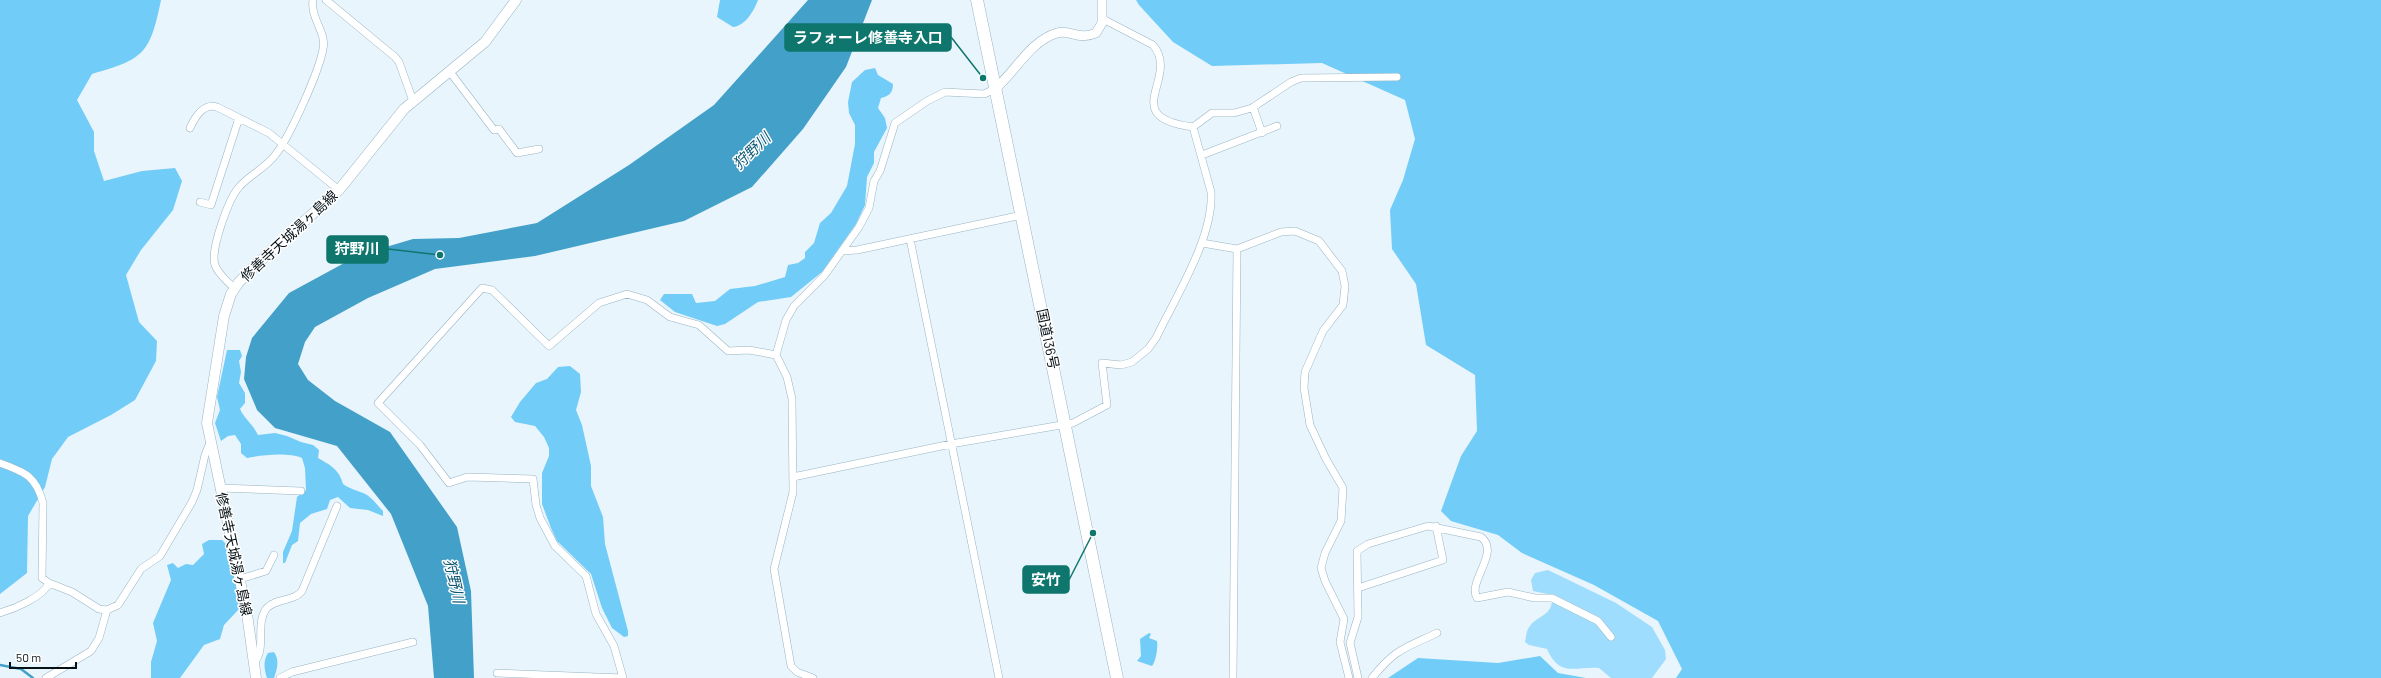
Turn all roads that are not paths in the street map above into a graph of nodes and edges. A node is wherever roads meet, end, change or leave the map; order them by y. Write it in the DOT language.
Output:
graph roads {
  1 [pos="313,0"];
  2 [pos="326,0"];
  3 [pos="516,0"];
  4 [pos="977,0"];
  5 [pos="1102,0"];
  6 [pos="1103,19"];
  7 [pos="450,72"];
  8 [pos="1397,76"];
  9 [pos="996,89"];
  10 [pos="413,101"];
  11 [pos="1253,107"];
  12 [pos="239,118"];
  13 [pos="1277,126"];
  14 [pos="1193,127"];
  15 [pos="190,128"];
  16 [pos="1262,133"];
  17 [pos="282,146"];
  18 [pos="539,149"];
  19 [pos="1202,155"];
  20 [pos="339,190"];
  21 [pos="200,202"];
  22 [pos="1022,215"];
  23 [pos="910,239"];
  24 [pos="1202,243"];
  25 [pos="1237,248"];
  26 [pos="843,251"];
  27 [pos="234,288"];
  28 [pos="776,355"];
  29 [pos="1066,423"];
  30 [pos="211,440"];
  31 [pos="951,444"];
  32 [pos="0,463"];
  33 [pos="793,477"];
  34 [pos="220,488"];
  35 [pos="301,491"];
  36 [pos="337,506"];
  37 [pos="1436,526"];
  38 [pos="274,556"];
  39 [pos="240,579"];
  40 [pos="49,583"];
  41 [pos="1358,588"];
  42 [pos="107,610"];
  43 [pos="0,613"];
  44 [pos="1437,633"];
  45 [pos="1610,637"];
  46 [pos="413,642"];
  47 [pos="254,663"];
  48 [pos="497,672"];
  49 [pos="796,675"];
  50 [pos="46,678"];
  51 [pos="256,678"];
  52 [pos="280,678"];
  53 [pos="623,678"];
  54 [pos="812,678"];
  55 [pos="999,678"];
  56 [pos="1115,678"];
  57 [pos="1233,678"];
  58 [pos="1349,678"];
  59 [pos="1358,678"];
  60 [pos="1372,678"];
  1 -- 17 [label="street"];
  2 -- 10 [label="street"];
  3 -- 7 [label="main road, 修善寺天城湯ヶ島線"];
  4 -- 9 [label="highway, 国道136号"];
  5 -- 6 [label="street"];
  6 -- 9 [label="street"];
  6 -- 14 [label="street"];
  7 -- 10 [label="main road, 修善寺天城湯ヶ島線"];
  7 -- 18 [label="street"];
  8 -- 11 [label="street"];
  9 -- 22 [label="highway, 国道136号"];
  9 -- 26 [label="street"];
  10 -- 20 [label="main road, 修善寺天城湯ヶ島線"];
  11 -- 14 [label="street"];
  11 -- 16 [label="street"];
  12 -- 15 [label="street"];
  12 -- 17 [label="street"];
  12 -- 21 [label="street"];
  13 -- 16 [label="street"];
  14 -- 19 [label="street"];
  16 -- 19 [label="street"];
  17 -- 20 [label="street"];
  17 -- 27 [label="street"];
  19 -- 24 [label="street"];
  20 -- 27 [label="main road, 修善寺天城湯ヶ島線"];
  22 -- 23 [label="street"];
  22 -- 29 [label="highway, 国道136号"];
  23 -- 26 [label="street"];
  23 -- 31 [label="street"];
  24 -- 25 [label="street"];
  24 -- 29 [label="street"];
  25 -- 57 [label="street"];
  25 -- 58 [label="street"];
  26 -- 28 [label="street"];
  27 -- 30 [label="main road, 修善寺天城湯ヶ島線"];
  28 -- 33 [label="street"];
  28 -- 53 [label="street"];
  29 -- 31 [label="street"];
  29 -- 56 [label="highway, 国道136号"];
  30 -- 34 [label="main road, 修善寺天城湯ヶ島線"];
  30 -- 42 [label="street"];
  31 -- 33 [label="street"];
  31 -- 55 [label="street"];
  32 -- 40 [label="street"];
  33 -- 49 [label="street"];
  34 -- 35 [label="street"];
  34 -- 39 [label="main road, 修善寺天城湯ヶ島線"];
  36 -- 47 [label="street"];
  37 -- 41 [label="street"];
  37 -- 41 [label="street"];
  37 -- 45 [label="street"];
  38 -- 39 [label="street"];
  39 -- 47 [label="main road, 修善寺天城湯ヶ島線"];
  40 -- 42 [label="street"];
  40 -- 43 [label="street"];
  41 -- 59 [label="street"];
  42 -- 50 [label="street"];
  44 -- 60 [label="street"];
  46 -- 52 [label="street"];
  47 -- 51 [label="main road, 修善寺天城湯ヶ島線"];
  48 -- 53 [label="street"];
  49 -- 54 [label="street"];
}
